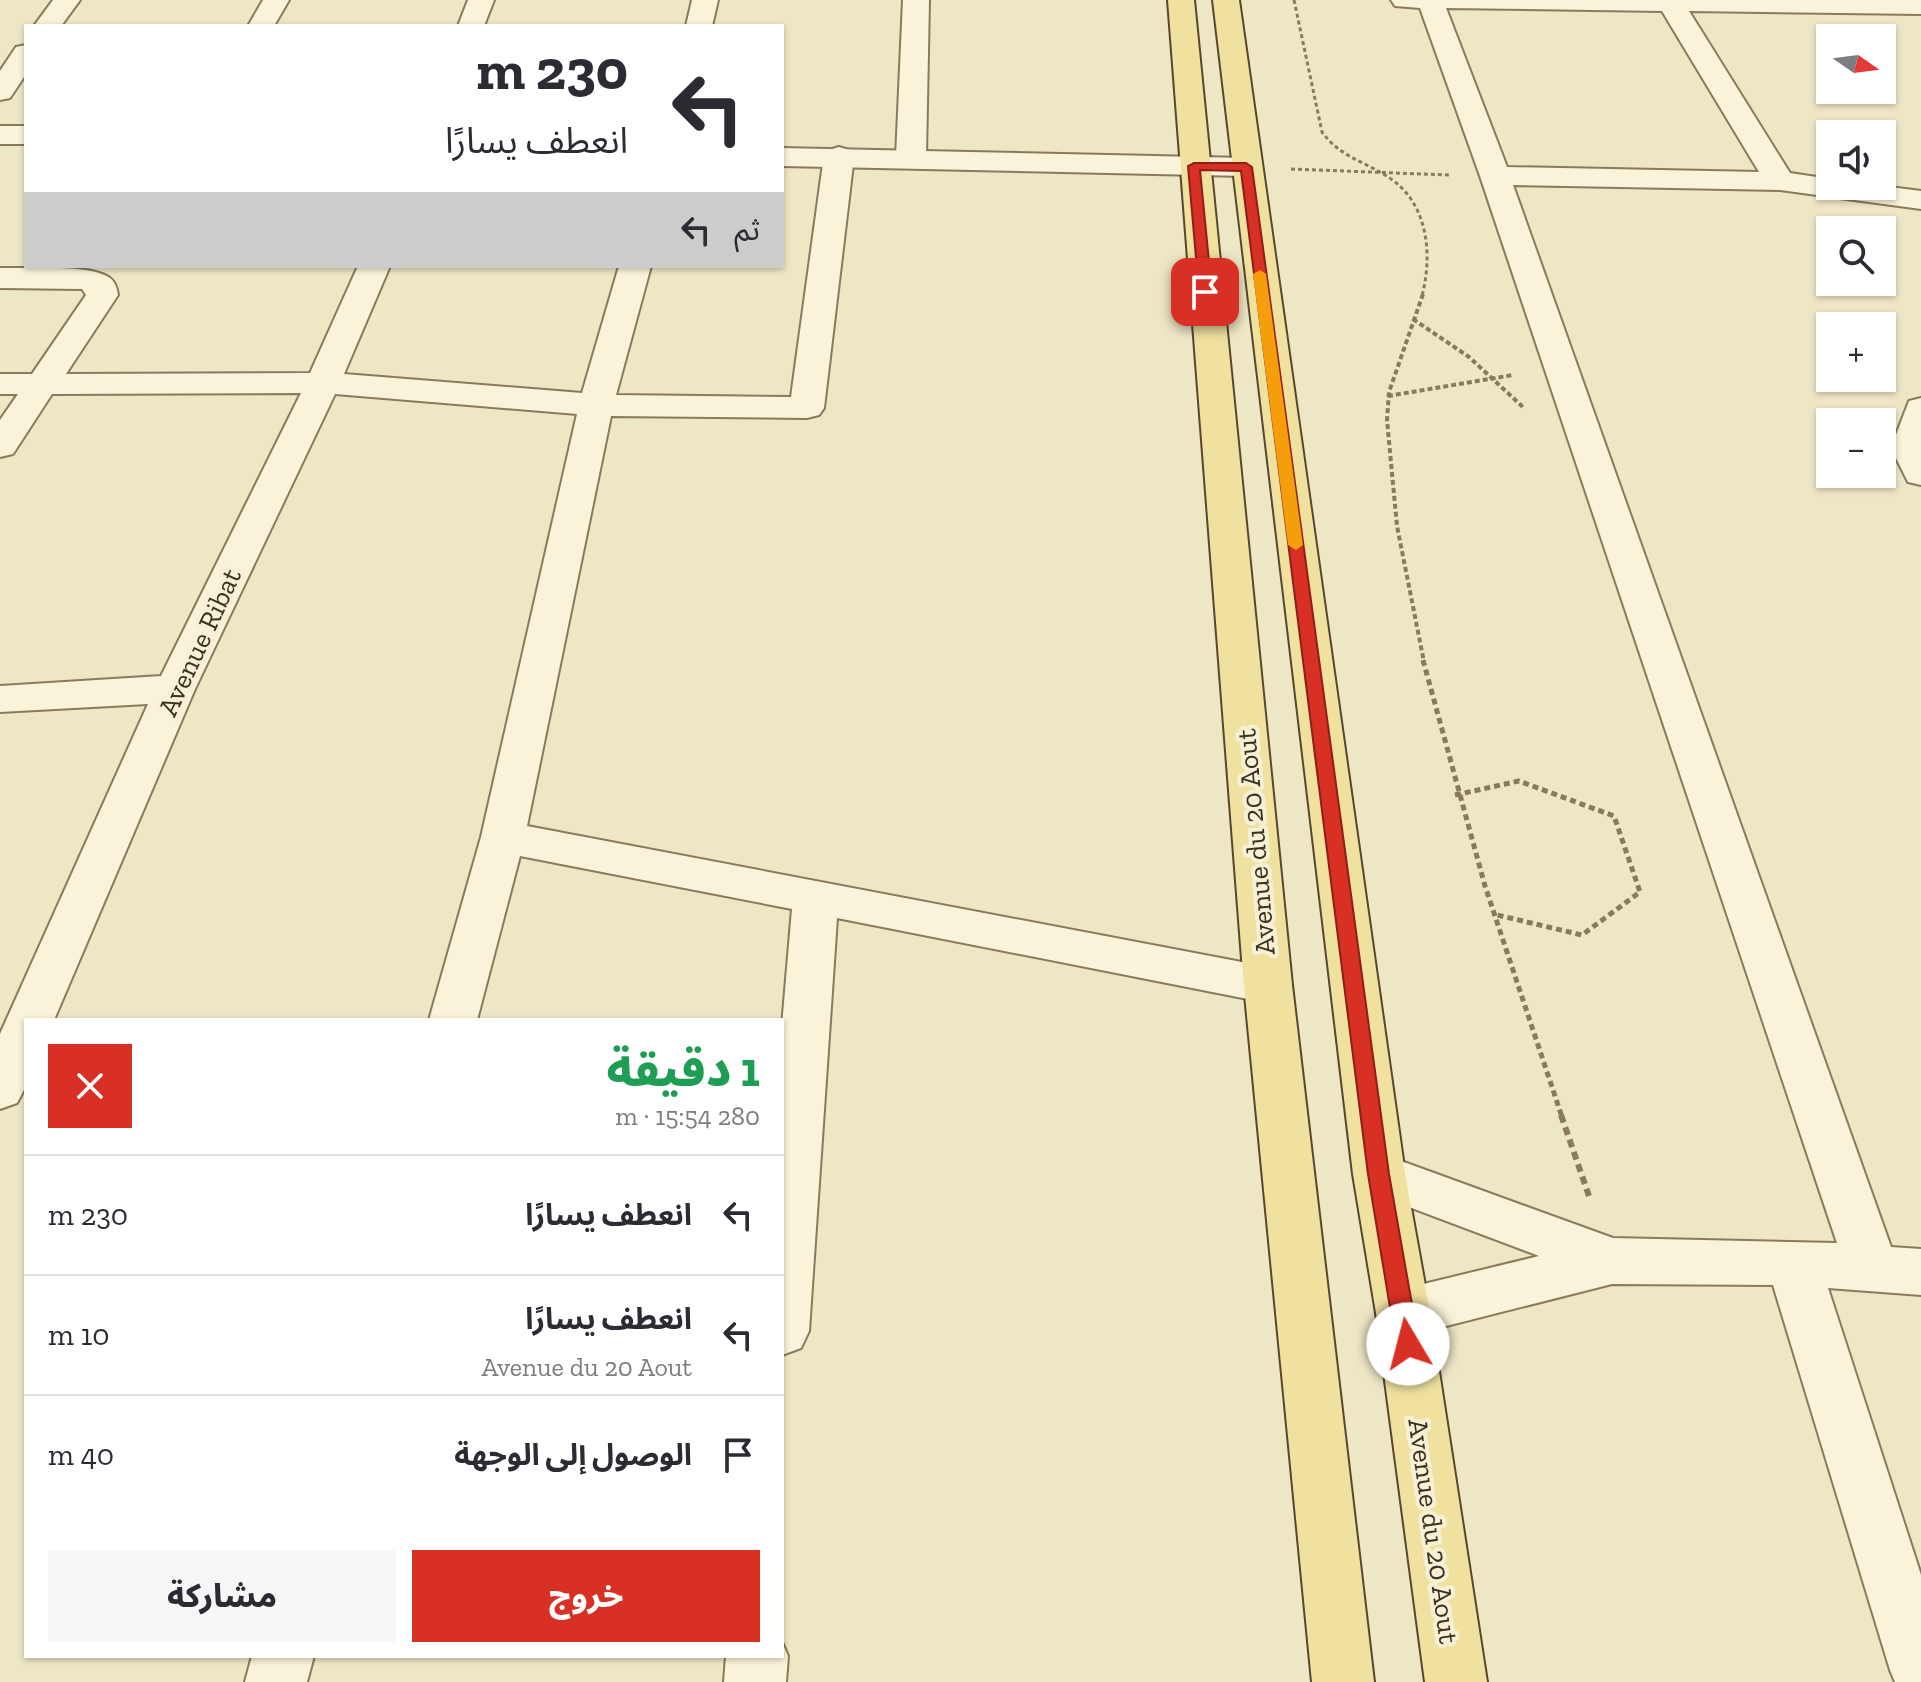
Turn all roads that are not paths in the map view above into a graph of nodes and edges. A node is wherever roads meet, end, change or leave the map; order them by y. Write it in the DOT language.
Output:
graph roads {
  1 [pos="67,0"];
  2 [pos="276,0"];
  3 [pos="481,0"];
  4 [pos="705,0"];
  5 [pos="916,0"];
  6 [pos="1181,0"];
  7 [pos="1226,0"];
  8 [pos="1404,0"];
  9 [pos="1430,0"];
  10 [pos="1632,2"];
  11 [pos="1672,5"];
  12 [pos="1921,6"];
  13 [pos="49,24"];
  14 [pos="262,24"];
  15 [pos="472,24"];
  16 [pos="699,24"];
  17 [pos="0,50"];
  18 [pos="24,52"];
  19 [pos="24,55"];
  20 [pos="0,92"];
  21 [pos="0,135"];
  22 [pos="24,135"];
  23 [pos="839,156"];
  24 [pos="784,157"];
  25 [pos="911,157"];
  26 [pos="1194,166"];
  27 [pos="1246,167"];
  28 [pos="1495,176"];
  29 [pos="1780,181"];
  30 [pos="1921,200"];
  31 [pos="373,268"];
  32 [pos="634,268"];
  33 [pos="0,278"];
  34 [pos="323,383"];
  35 [pos="0,384"];
  36 [pos="44,384"];
  37 [pos="596,405"];
  38 [pos="1921,408"];
  39 [pos="0,446"];
  40 [pos="1921,474"];
  41 [pos="175,689"];
  42 [pos="0,699"];
  43 [pos="503,837"];
  44 [pos="816,898"];
  45 [pos="1268,985"];
  46 [pos="31,1018"];
  47 [pos="454,1018"];
  48 [pos="24,1035"];
  49 [pos="0,1089"];
  50 [pos="1379,1174"];
  51 [pos="1612,1261"];
  52 [pos="1793,1263"];
  53 [pos="1896,1270"];
  54 [pos="784,1306"];
  55 [pos="1403,1313"];
  56 [pos="282,1658"];
  57 [pos="757,1658"];
  58 [pos="1921,1670"];
  59 [pos="276,1682"];
  60 [pos="755,1682"];
  61 [pos="1343,1682"];
  62 [pos="1456,1682"];
  1 -- 13 [label="street"];
  2 -- 14 [label="street"];
  3 -- 15 [label="street"];
  4 -- 16 [label="street"];
  5 -- 25 [label="street"];
  6 -- 26 [label="main road, Avenue du 20 Aout"];
  7 -- 27 [label="main road, Avenue du 20 Aout"];
  8 -- 9 [label="street"];
  9 -- 10 [label="street"];
  9 -- 28 [label="street"];
  10 -- 11 [label="street"];
  11 -- 12 [label="street"];
  11 -- 29 [label="street"];
  17 -- 18 [label="street"];
  19 -- 20 [label="street"];
  21 -- 22 [label="street"];
  23 -- 24 [label="street"];
  23 -- 25 [label="street"];
  23 -- 37 [label="street"];
  25 -- 26 [label="street"];
  26 -- 27 [label="street"];
  26 -- 45 [label="main road, Avenue du 20 Aout"];
  27 -- 50 [label="main road, Avenue du 20 Aout"];
  28 -- 29 [label="street"];
  28 -- 53 [label="street"];
  29 -- 30 [label="street"];
  31 -- 34 [label="street, Avenue Ribat"];
  32 -- 37 [label="street"];
  33 -- 36 [label="street"];
  34 -- 36 [label="street"];
  34 -- 37 [label="street"];
  34 -- 41 [label="street, Avenue Ribat"];
  35 -- 36 [label="street"];
  36 -- 39 [label="street"];
  37 -- 43 [label="street"];
  38 -- 40 [label="street"];
  41 -- 42 [label="street"];
  41 -- 46 [label="street, Avenue Ribat"];
  43 -- 44 [label="street"];
  43 -- 47 [label="street"];
  44 -- 45 [label="street"];
  44 -- 54 [label="street"];
  45 -- 61 [label="main road, Avenue du 20 Aout"];
  48 -- 49 [label="street"];
  50 -- 51 [label="street"];
  50 -- 55 [label="main road, Avenue du 20 Aout"];
  51 -- 52 [label="street"];
  51 -- 55 [label="street"];
  52 -- 53 [label="street"];
  52 -- 58 [label="street"];
  55 -- 62 [label="main road, Avenue du 20 Aout"];
  56 -- 59 [label="street"];
  57 -- 60 [label="street"];
}
